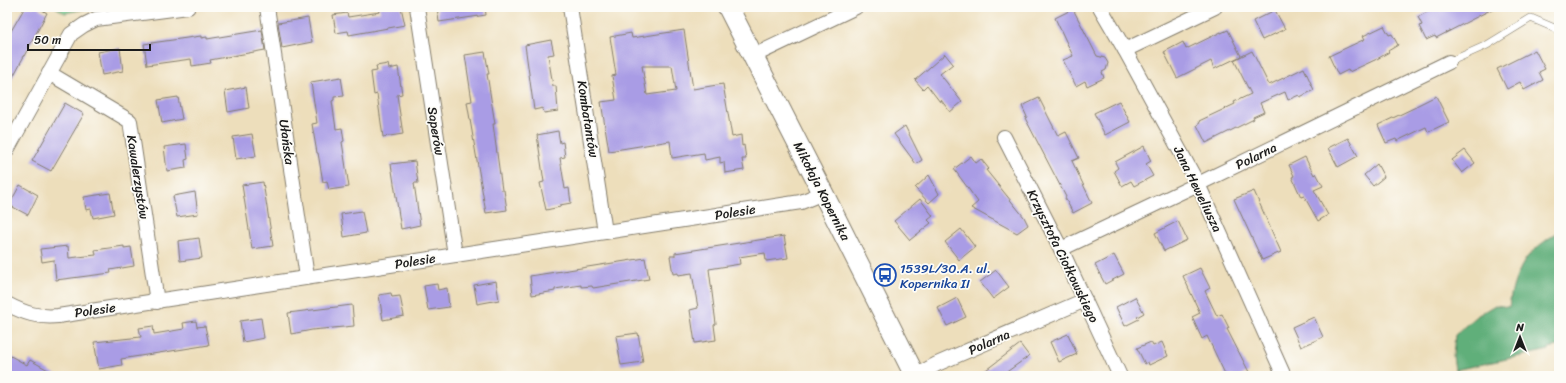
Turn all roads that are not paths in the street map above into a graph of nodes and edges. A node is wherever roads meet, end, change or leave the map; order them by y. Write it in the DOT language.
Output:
graph roads {
  1 [pos="188,7"];
  2 [pos="267,7"];
  3 [pos="417,7"];
  4 [pos="570,7"];
  5 [pos="728,7"];
  6 [pos="856,7"];
  7 [pos="1100,7"];
  8 [pos="1215,7"];
  9 [pos="1559,30"];
  10 [pos="1125,50"];
  11 [pos="753,56"];
  12 [pos="1449,62"];
  13 [pos="48,73"];
  14 [pos="1004,137"];
  15 [pos="7,150"];
  16 [pos="1198,184"];
  17 [pos="824,193"];
  18 [pos="605,232"];
  19 [pos="1061,249"];
  20 [pos="455,255"];
  21 [pos="307,277"];
  22 [pos="1085,300"];
  23 [pos="157,302"];
  24 [pos="7,304"];
  25 [pos="915,376"];
  26 [pos="1120,376"];
  27 [pos="1284,376"];
  1 -- 13 [label="street"];
  2 -- 21 [label="street, Ułańska"];
  3 -- 20 [label="street, Saperów"];
  4 -- 18 [label="street, Kombatantów"];
  5 -- 11 [label="street, Mikołaja Kopernika"];
  6 -- 11 [label="street"];
  7 -- 10 [label="street, Jana Heweliusza"];
  8 -- 10 [label="street"];
  9 -- 12 [label="lane"];
  10 -- 16 [label="street, Jana Heweliusza"];
  11 -- 17 [label="street, Mikołaja Kopernika"];
  12 -- 16 [label="street, Polarna"];
  13 -- 15 [label="street"];
  13 -- 23 [label="street, Kawalerzystów"];
  14 -- 19 [label="street, Krzysztofa Ciołkowskiego"];
  16 -- 19 [label="street, Polarna"];
  16 -- 27 [label="street, Jana Heweliusza"];
  17 -- 18 [label="street, Polesie"];
  17 -- 25 [label="street, Mikołaja Kopernika"];
  18 -- 20 [label="street, Polesie"];
  19 -- 22 [label="street, Krzysztofa Ciołkowskiego"];
  20 -- 21 [label="street, Polesie"];
  21 -- 23 [label="street, Polesie"];
  22 -- 25 [label="street, Polarna"];
  22 -- 26 [label="street, Krzysztofa Ciołkowskiego"];
  23 -- 24 [label="street, Polesie"];
}
